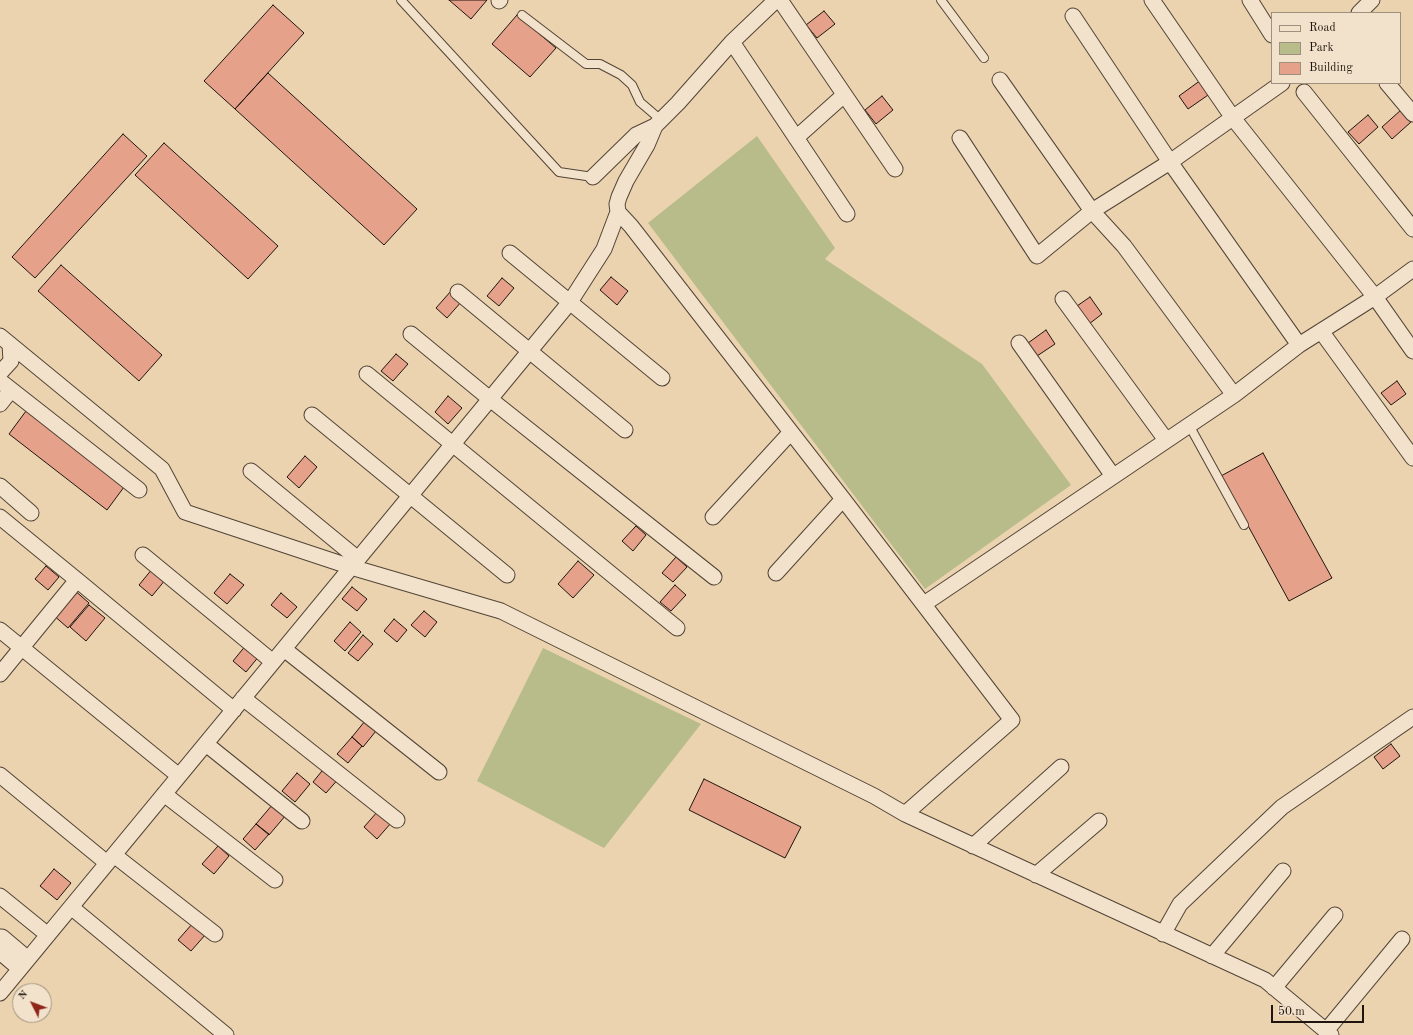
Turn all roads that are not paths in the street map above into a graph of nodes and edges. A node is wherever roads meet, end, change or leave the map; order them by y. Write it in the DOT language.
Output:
graph roads {
  1 [pos="401,0"];
  2 [pos="776,0"];
  3 [pos="780,0"];
  4 [pos="942,0"];
  5 [pos="1152,0"];
  6 [pos="1250,0"];
  7 [pos="1372,0"];
  8 [pos="1360,12"];
  9 [pos="522,15"];
  10 [pos="1073,16"];
  11 [pos="1271,33"];
  12 [pos="732,42"];
  13 [pos="984,58"];
  14 [pos="1000,80"];
  15 [pos="1281,84"];
  16 [pos="1387,84"];
  17 [pos="1304,92"];
  18 [pos="844,95"];
  19 [pos="1413,114"];
  20 [pos="1233,118"];
  21 [pos="658,123"];
  22 [pos="796,138"];
  23 [pos="960,138"];
  24 [pos="1170,162"];
  25 [pos="895,169"];
  26 [pos="592,177"];
  27 [pos="1092,211"];
  28 [pos="618,212"];
  29 [pos="847,214"];
  30 [pos="1413,229"];
  31 [pos="510,253"];
  32 [pos="1413,269"];
  33 [pos="458,292"];
  34 [pos="1375,297"];
  35 [pos="1063,299"];
  36 [pos="570,302"];
  37 [pos="1321,331"];
  38 [pos="411,334"];
  39 [pos="3,342"];
  40 [pos="1019,343"];
  41 [pos="1299,345"];
  42 [pos="529,351"];
  43 [pos="1413,351"];
  44 [pos="0,373"];
  45 [pos="367,374"];
  46 [pos="662,378"];
  47 [pos="6,386"];
  48 [pos="1234,395"];
  49 [pos="490,399"];
  50 [pos="0,404"];
  51 [pos="312,415"];
  52 [pos="1189,425"];
  53 [pos="625,430"];
  54 [pos="791,432"];
  55 [pos="1166,440"];
  56 [pos="452,445"];
  57 [pos="1413,458"];
  58 [pos="251,471"];
  59 [pos="1113,476"];
  60 [pos="0,486"];
  61 [pos="139,490"];
  62 [pos="410,496"];
  63 [pos="843,499"];
  64 [pos="31,513"];
  65 [pos="0,517"];
  66 [pos="713,517"];
  67 [pos="1244,525"];
  68 [pos="143,555"];
  69 [pos="354,563"];
  70 [pos="776,573"];
  71 [pos="507,575"];
  72 [pos="714,577"];
  73 [pos="77,580"];
  74 [pos="924,604"];
  75 [pos="678,628"];
  76 [pos="0,630"];
  77 [pos="22,647"];
  78 [pos="284,649"];
  79 [pos="273,662"];
  80 [pos="0,674"];
  81 [pos="243,698"];
  82 [pos="234,710"];
  83 [pos="1413,717"];
  84 [pos="206,744"];
  85 [pos="1061,767"];
  86 [pos="439,772"];
  87 [pos="0,775"];
  88 [pos="179,776"];
  89 [pos="164,794"];
  90 [pos="905,814"];
  91 [pos="397,820"];
  92 [pos="302,821"];
  93 [pos="1099,821"];
  94 [pos="972,846"];
  95 [pos="111,859"];
  96 [pos="1282,871"];
  97 [pos="1036,875"];
  98 [pos="275,880"];
  99 [pos="0,896"];
  100 [pos="71,907"];
  101 [pos="1335,915"];
  102 [pos="215,934"];
  103 [pos="1163,934"];
  104 [pos="48,936"];
  105 [pos="0,937"];
  106 [pos="1402,939"];
  107 [pos="0,952"];
  108 [pos="1212,956"];
  109 [pos="24,964"];
  110 [pos="1274,988"];
  111 [pos="0,993"];
  112 [pos="1328,1033"];
  113 [pos="226,1035"];
  1 -- 26 [label="lane"];
  2 -- 12 [label="street"];
  3 -- 18 [label="street"];
  4 -- 13 [label="lane"];
  5 -- 20 [label="street"];
  6 -- 11 [label="street"];
  7 -- 8 [label="street"];
  9 -- 21 [label="lane"];
  10 -- 24 [label="street"];
  12 -- 21 [label="street"];
  12 -- 22 [label="street"];
  14 -- 27 [label="street"];
  15 -- 20 [label="street"];
  16 -- 19 [label="street"];
  17 -- 30 [label="street"];
  18 -- 22 [label="street"];
  18 -- 25 [label="street"];
  20 -- 24 [label="street"];
  20 -- 34 [label="street"];
  21 -- 26 [label="street"];
  21 -- 28 [label="street"];
  22 -- 29 [label="street"];
  23 -- 27 [label="street"];
  24 -- 27 [label="street"];
  24 -- 41 [label="street"];
  27 -- 48 [label="street"];
  28 -- 36 [label="street"];
  28 -- 54 [label="street"];
  31 -- 36 [label="street"];
  32 -- 34 [label="street"];
  33 -- 42 [label="street"];
  34 -- 37 [label="street"];
  34 -- 43 [label="street"];
  35 -- 55 [label="street"];
  36 -- 42 [label="street"];
  36 -- 46 [label="street"];
  37 -- 41 [label="street"];
  37 -- 57 [label="street"];
  38 -- 49 [label="street"];
  39 -- 44 [label="street"];
  39 -- 69 [label="street"];
  40 -- 59 [label="street"];
  41 -- 48 [label="street"];
  42 -- 49 [label="street"];
  42 -- 53 [label="street"];
  45 -- 56 [label="street"];
  47 -- 50 [label="street"];
  47 -- 61 [label="street"];
  48 -- 52 [label="street"];
  49 -- 56 [label="street"];
  49 -- 72 [label="street"];
  51 -- 62 [label="street"];
  52 -- 55 [label="street"];
  52 -- 67 [label="lane"];
  54 -- 63 [label="street"];
  54 -- 66 [label="street"];
  55 -- 59 [label="street"];
  56 -- 62 [label="street"];
  56 -- 75 [label="street"];
  58 -- 69 [label="street"];
  59 -- 74 [label="street"];
  60 -- 64 [label="street"];
  62 -- 69 [label="street"];
  62 -- 71 [label="street"];
  63 -- 70 [label="street"];
  63 -- 74 [label="street"];
  65 -- 73 [label="street"];
  68 -- 79 [label="street"];
  69 -- 78 [label="street"];
  69 -- 90 [label="street"];
  73 -- 77 [label="street"];
  73 -- 82 [label="street"];
  74 -- 90 [label="street"];
  76 -- 77 [label="street"];
  77 -- 80 [label="street"];
  77 -- 88 [label="street"];
  78 -- 79 [label="street"];
  78 -- 86 [label="street"];
  79 -- 81 [label="street"];
  81 -- 82 [label="street"];
  81 -- 91 [label="street"];
  82 -- 84 [label="street"];
  83 -- 103 [label="street"];
  84 -- 88 [label="street"];
  84 -- 92 [label="street"];
  85 -- 94 [label="street"];
  87 -- 95 [label="street"];
  88 -- 89 [label="street"];
  89 -- 95 [label="street"];
  89 -- 98 [label="street"];
  90 -- 94 [label="street"];
  93 -- 97 [label="street"];
  94 -- 97 [label="street"];
  95 -- 100 [label="street"];
  95 -- 102 [label="street"];
  96 -- 108 [label="street"];
  97 -- 103 [label="street"];
  99 -- 104 [label="street"];
  100 -- 104 [label="street"];
  100 -- 113 [label="street"];
  101 -- 110 [label="street"];
  103 -- 108 [label="street"];
  104 -- 109 [label="street"];
  105 -- 109 [label="street"];
  106 -- 112 [label="street"];
  107 -- 109 [label="street"];
  108 -- 110 [label="street"];
  109 -- 111 [label="street"];
  110 -- 112 [label="street"];
}
